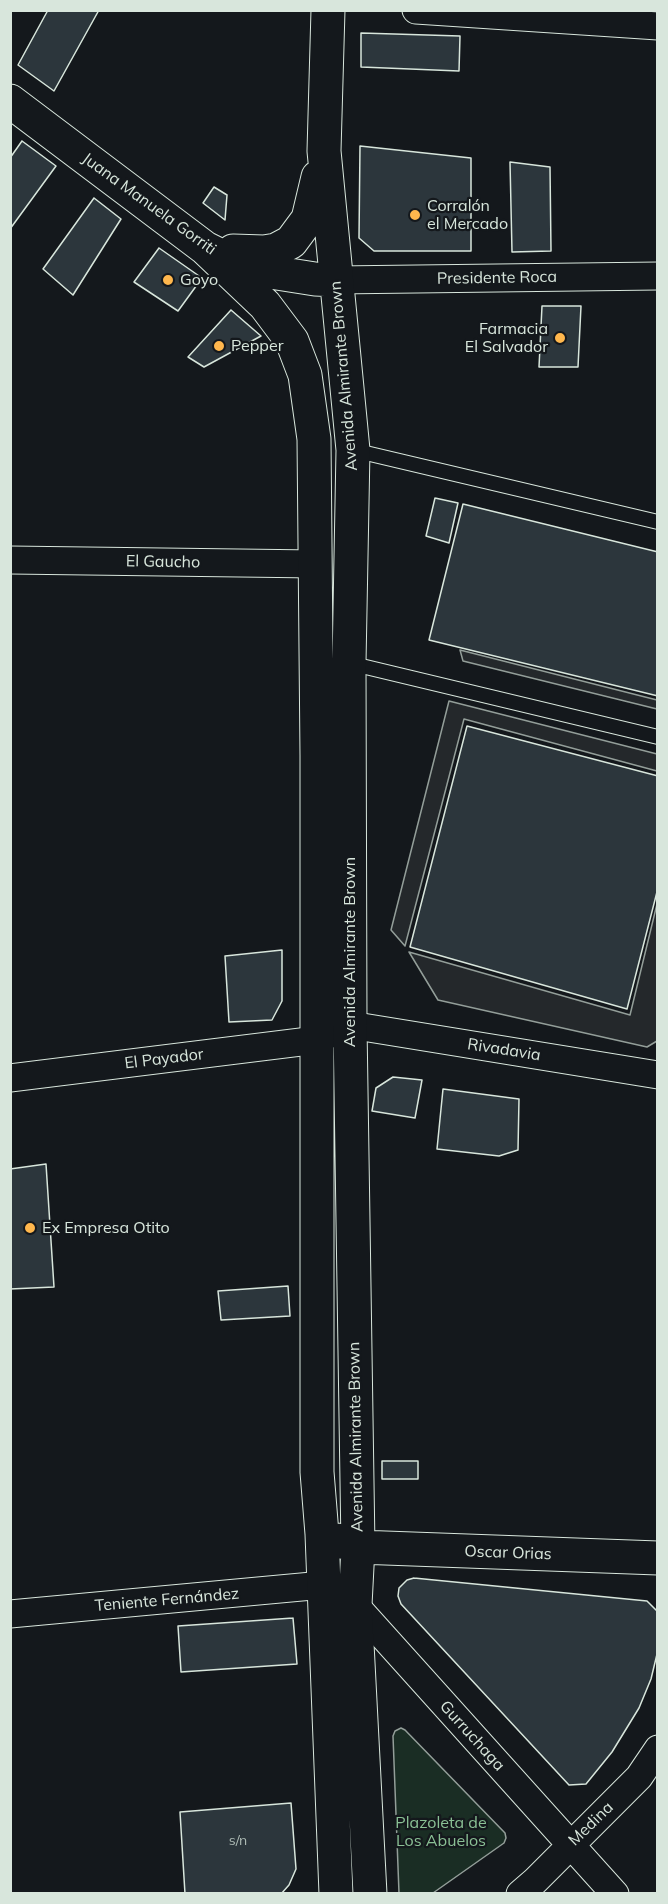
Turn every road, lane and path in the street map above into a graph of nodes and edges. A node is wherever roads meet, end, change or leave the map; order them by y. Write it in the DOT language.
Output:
graph roads {
  1 [pos="328,10"];
  2 [pos="416,10"];
  3 [pos="657,26"];
  4 [pos="10,101"];
  5 [pos="324,151"];
  6 [pos="205,248"];
  7 [pos="657,276"];
  8 [pos="336,280"];
  9 [pos="353,450"];
  10 [pos="657,522"];
  11 [pos="10,560"];
  12 [pos="316,564"];
  13 [pos="349,663"];
  14 [pos="657,737"];
  15 [pos="350,1025"];
  16 [pos="317,1040"];
  17 [pos="657,1075"];
  18 [pos="10,1078"];
  19 [pos="322,1534"];
  20 [pos="358,1547"];
  21 [pos="657,1558"];
  22 [pos="323,1585"];
  23 [pos="355,1605"];
  24 [pos="10,1614"];
  25 [pos="657,1749"];
  26 [pos="570,1845"];
  27 [pos="336,1893"];
  28 [pos="370,1893"];
  29 [pos="520,1893"];
  30 [pos="615,1893"];
  1 -- 5 [label="main road, Avenida Almirante Brown"];
  2 -- 3 [label="street"];
  4 -- 6 [label="main road, Juana Manuela Gorriti"];
  5 -- 6 [label="main road"];
  5 -- 8 [label="main road, Avenida Almirante Brown"];
  6 -- 8 [label="main road, Juana Manuela Gorriti"];
  6 -- 12 [label="main road, Avenida Almirante Brown"];
  7 -- 8 [label="street, Presidente Roca"];
  8 -- 9 [label="main road, Avenida Almirante Brown"];
  9 -- 10 [label="lane"];
  9 -- 13 [label="main road, Avenida Almirante Brown"];
  11 -- 12 [label="street, El Gaucho"];
  12 -- 16 [label="main road, Avenida Almirante Brown"];
  13 -- 14 [label="lane"];
  13 -- 15 [label="main road, Avenida Almirante Brown"];
  15 -- 16 [label="street, El Payador"];
  15 -- 17 [label="street, Rivadavia"];
  15 -- 20 [label="main road, Avenida Almirante Brown"];
  16 -- 18 [label="street, El Payador"];
  16 -- 19 [label="main road, Avenida Almirante Brown"];
  19 -- 20 [label="main road, Oscar Orias"];
  19 -- 22 [label="main road, Avenida Almirante Brown"];
  20 -- 21 [label="main road, Oscar Orias"];
  20 -- 23 [label="main road, Avenida Almirante Brown"];
  22 -- 23 [label="street, Gurruchaga"];
  22 -- 24 [label="street, Teniente Fernández"];
  22 -- 27 [label="main road, Avenida Almirante Brown"];
  23 -- 26 [label="street, Gurruchaga"];
  23 -- 28 [label="main road, Avenida Almirante Brown"];
  25 -- 26 [label="street, Medina"];
  26 -- 29 [label="street, Medina"];
  26 -- 30 [label="street, Gurruchaga"];
}
